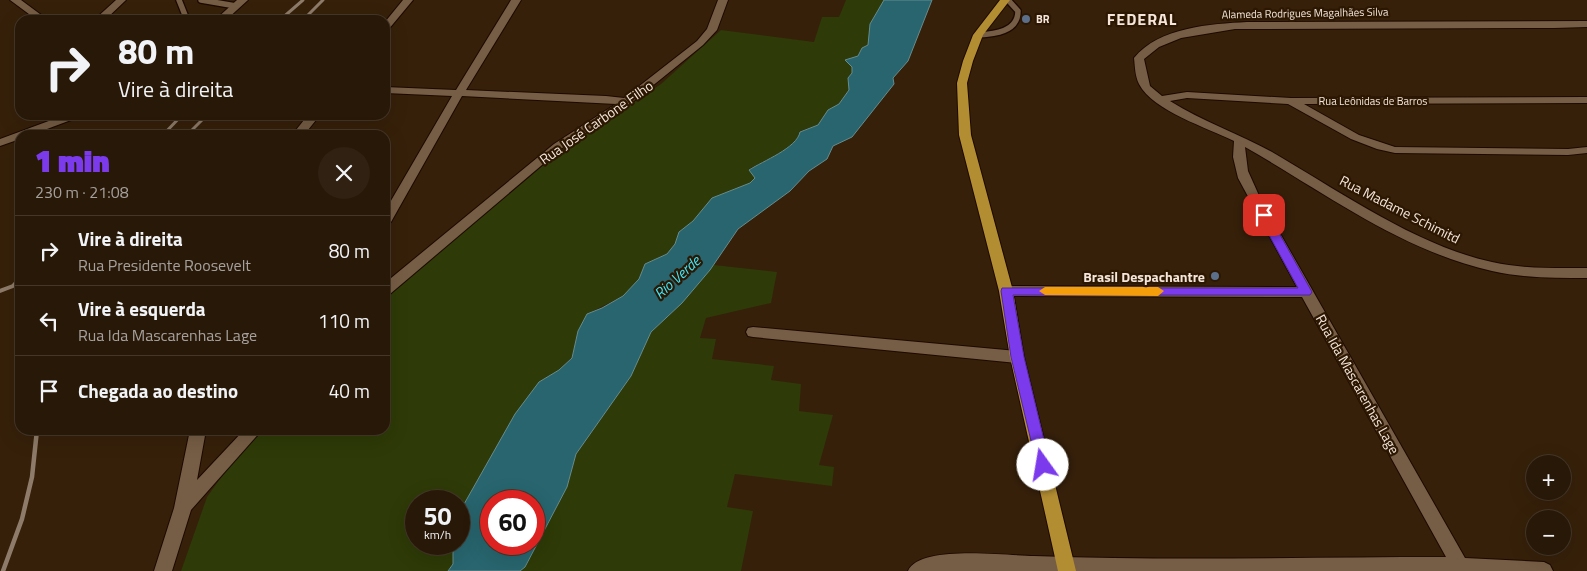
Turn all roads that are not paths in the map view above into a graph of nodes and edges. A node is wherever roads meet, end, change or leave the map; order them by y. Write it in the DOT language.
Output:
graph roads {
  1 [pos="15,0"];
  2 [pos="121,0"];
  3 [pos="179,0"];
  4 [pos="201,0"];
  5 [pos="408,0"];
  6 [pos="516,0"];
  7 [pos="723,0"];
  8 [pos="1007,0"];
  9 [pos="239,3"];
  10 [pos="36,15"];
  11 [pos="104,15"];
  12 [pos="184,15"];
  13 [pos="226,15"];
  14 [pos="390,22"];
  15 [pos="1587,24"];
  16 [pos="978,35"];
  17 [pos="390,90"];
  18 [pos="458,93"];
  19 [pos="1160,100"];
  20 [pos="1587,100"];
  21 [pos="1291,101"];
  22 [pos="626,102"];
  23 [pos="62,120"];
  24 [pos="310,120"];
  25 [pos="34,130"];
  26 [pos="302,130"];
  27 [pos="15,137"];
  28 [pos="1240,140"];
  29 [pos="0,143"];
  30 [pos="1587,150"];
  31 [pos="390,213"];
  32 [pos="1587,273"];
  33 [pos="390,287"];
  34 [pos="1006,291"];
  35 [pos="1306,292"];
  36 [pos="753,332"];
  37 [pos="1017,357"];
  38 [pos="197,435"];
  39 [pos="249,435"];
  40 [pos="182,508"];
  41 [pos="1461,568"];
  42 [pos="1067,569"];
  43 [pos="163,571"];
  44 [pos="917,571"];
  45 [pos="1544,571"];
  1 -- 10 [label="street"];
  2 -- 11 [label="street"];
  3 -- 12 [label="lane"];
  4 -- 9 [label="lane"];
  5 -- 14 [label="street"];
  6 -- 18 [label="street"];
  7 -- 22 [label="street, Rua José Carbone Filho"];
  8 -- 16 [label="main road"];
  8 -- 16 [label="lane"];
  9 -- 13 [label="street"];
  15 -- 19 [label="street, Alameda Rodrigues Magalhães Silva"];
  16 -- 34 [label="main road"];
  17 -- 18 [label="street"];
  18 -- 22 [label="street"];
  18 -- 31 [label="street"];
  19 -- 21 [label="street, Rua Leônidas de Barros"];
  19 -- 28 [label="street, Alameda Rodrigues Magalhães Silva"];
  20 -- 21 [label="street, Rua Leônidas de Barros"];
  21 -- 30 [label="street"];
  22 -- 33 [label="street, Rua José Carbone Filho"];
  23 -- 25 [label="street"];
  24 -- 26 [label="street"];
  27 -- 29 [label="street"];
  28 -- 32 [label="street, Rua Madame Schimitd"];
  28 -- 35 [label="street, Rua Ida Mascarenhas Lage"];
  34 -- 35 [label="street"];
  34 -- 37 [label="main road"];
  35 -- 41 [label="street, Rua Ida Mascarenhas Lage"];
  36 -- 37 [label="street"];
  37 -- 42 [label="main road"];
  38 -- 40 [label="street"];
  39 -- 40 [label="street"];
  40 -- 43 [label="street"];
  41 -- 42 [label="street"];
  41 -- 45 [label="street"];
  42 -- 44 [label="street"];
}
